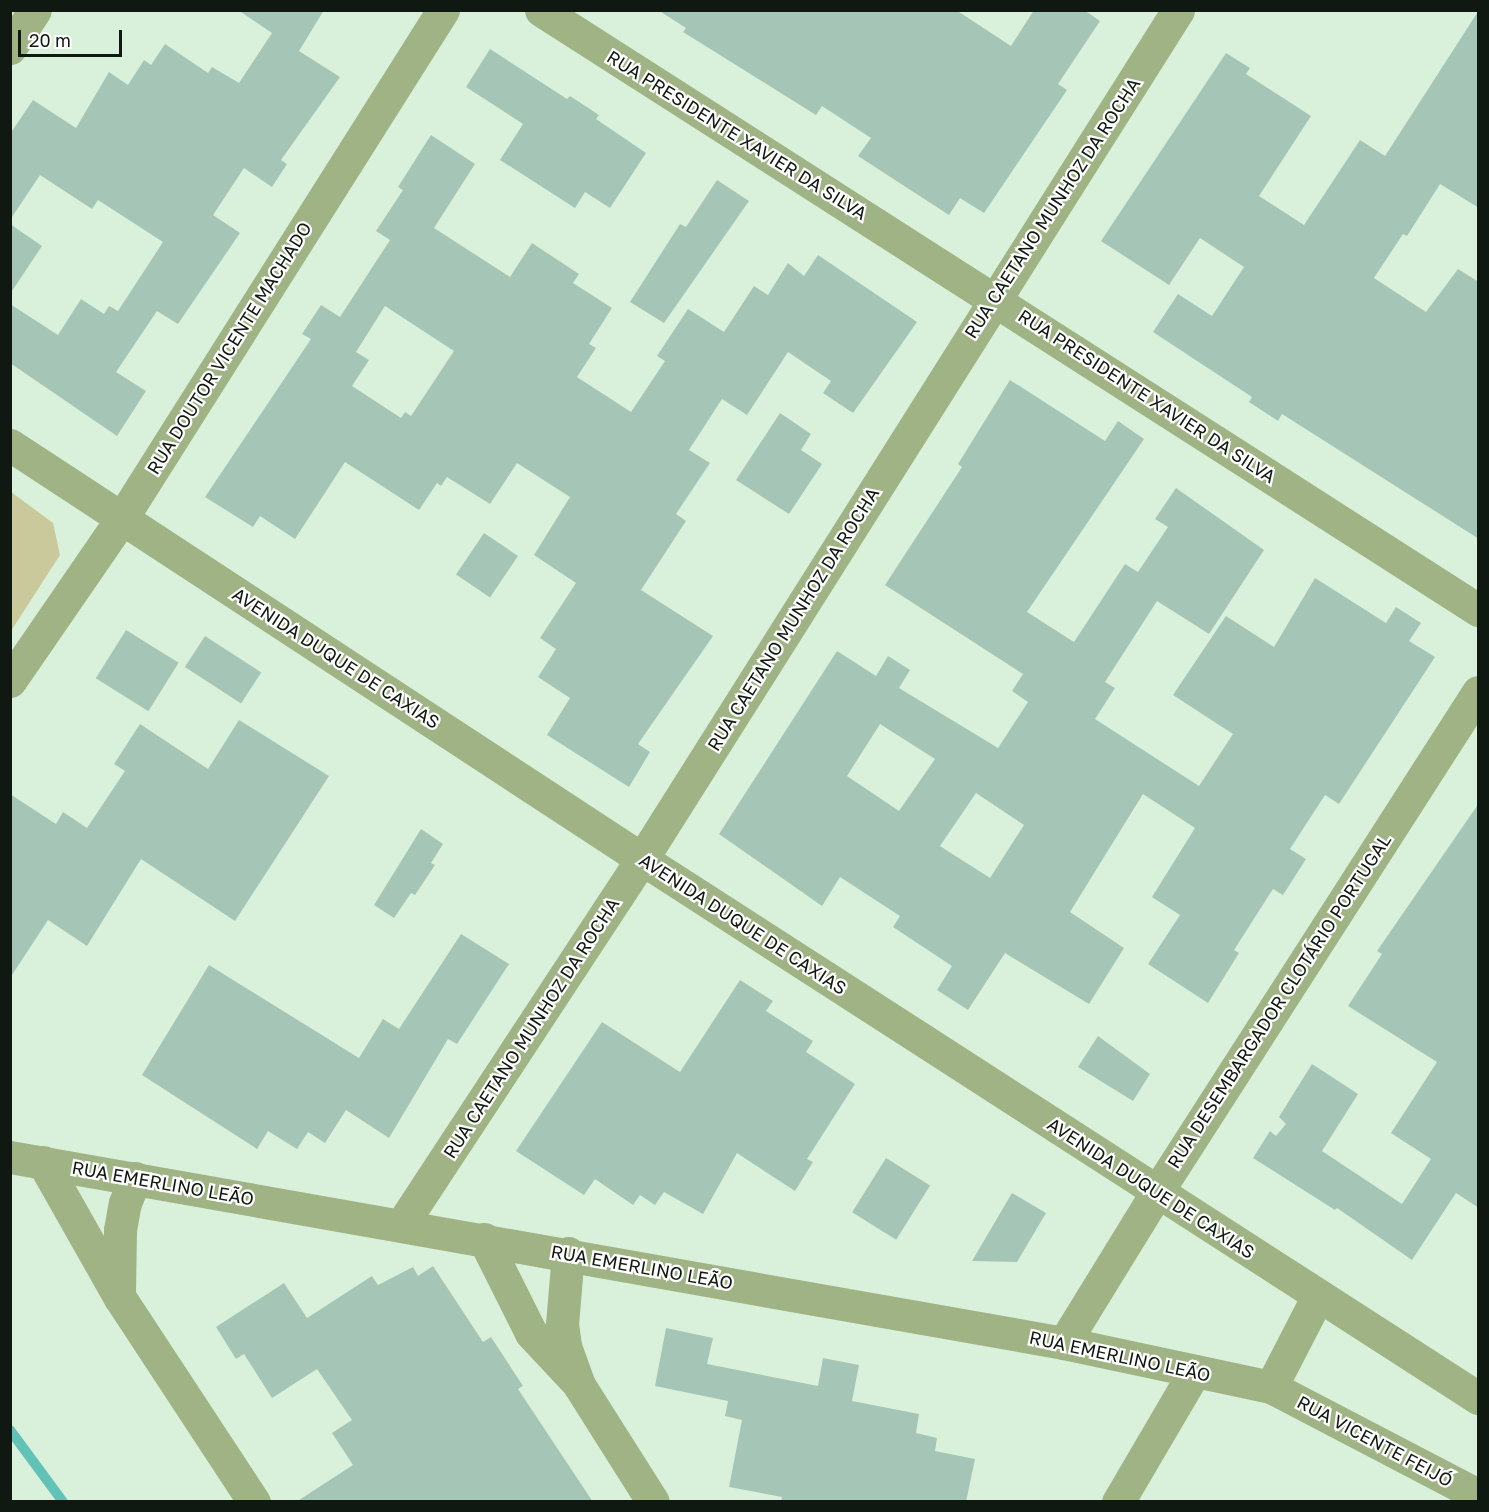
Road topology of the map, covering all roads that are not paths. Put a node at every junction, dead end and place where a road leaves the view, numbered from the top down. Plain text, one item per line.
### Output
1 (35, 10) edge
2 (443, 10) edge
3 (541, 10) edge
4 (1178, 10) edge
5 (10, 48) edge
6 (994, 298) junction
7 (10, 445) edge
8 (122, 518) junction
9 (1479, 610) edge
10 (10, 681) edge
11 (1479, 692) edge
12 (642, 859) junction
13 (10, 1157) edge
14 (43, 1162) junction
15 (135, 1178) junction
16 (1156, 1192) junction
17 (402, 1224) junction
18 (484, 1239) junction
19 (568, 1253) junction
20 (1318, 1296) junction
21 (120, 1299) junction
22 (1065, 1343) junction
23 (1195, 1371) junction
24 (579, 1385) junction
25 (1271, 1387) junction
26 (1479, 1398) edge
27 (1479, 1495) edge
28 (254, 1502) edge
29 (653, 1502) edge
30 (1118, 1502) edge

1 - 5 street
2 - 8 street, RUA DOUTOR VICENTE MACHADO
3 - 6 street, RUA PRESIDENTE XAVIER DA SILVA
4 - 6 street, RUA CAETANO MUNHOZ DA ROCHA
6 - 9 street, RUA PRESIDENTE XAVIER DA SILVA
6 - 12 street, RUA CAETANO MUNHOZ DA ROCHA
7 - 8 street, AVENIDA DUQUE DE CAXIAS
8 - 10 street, RUA DOUTOR VICENTE MACHADO
8 - 12 street, AVENIDA DUQUE DE CAXIAS
11 - 16 street, RUA DESEMBARGADOR CLOTÁRIO PORTUGAL
12 - 16 street, AVENIDA DUQUE DE CAXIAS
12 - 17 street, RUA CAETANO MUNHOZ DA ROCHA
13 - 14 street, RUA EMERLINO LEÃO
14 - 15 street, RUA EMERLINO LEÃO
14 - 21 street
15 - 17 street, RUA EMERLINO LEÃO
15 - 21 street
16 - 20 street, AVENIDA DUQUE DE CAXIAS
16 - 22 street, RUA DESEMBARGADOR CLOTÁRIO PORTUGAL
17 - 18 street, RUA EMERLINO LEÃO
18 - 19 street, RUA EMERLINO LEÃO
18 - 24 street
19 - 22 street, RUA EMERLINO LEÃO
19 - 24 street
20 - 25 street
20 - 26 street, AVENIDA DUQUE DE CAXIAS
21 - 28 street
22 - 23 street, RUA EMERLINO LEÃO
23 - 25 street, RUA EMERLINO LEÃO
23 - 30 street
24 - 29 street
25 - 27 street, RUA VICENTE FEIJÓ

